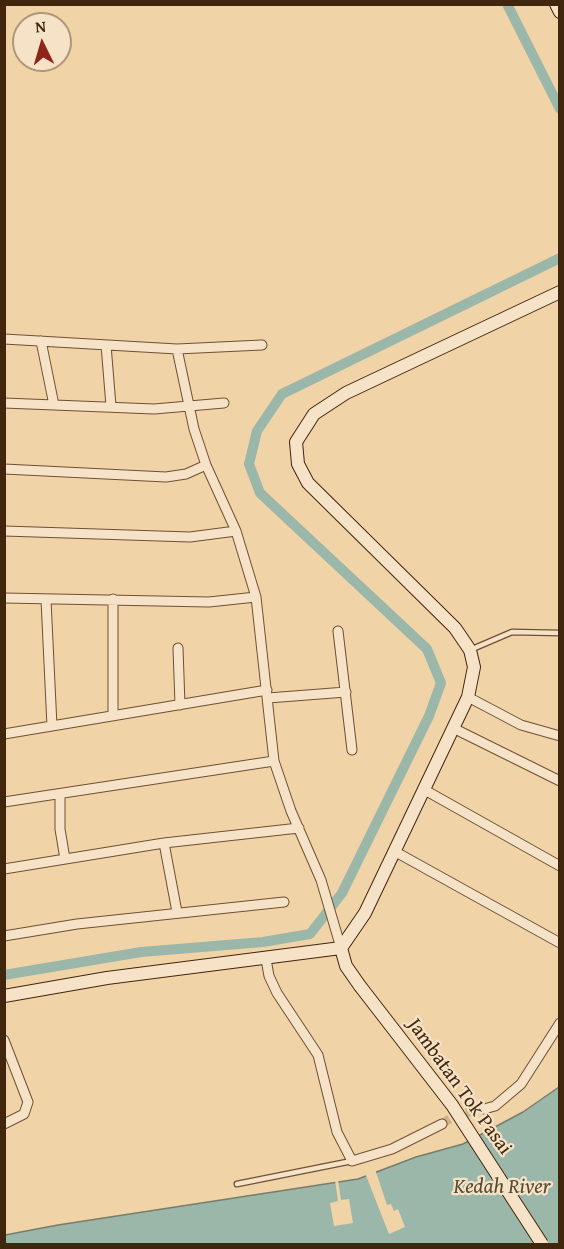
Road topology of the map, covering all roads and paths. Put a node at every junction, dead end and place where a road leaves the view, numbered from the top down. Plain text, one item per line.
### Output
1 (556, 4) edge
2 (560, 12) edge
3 (560, 291) edge
4 (4, 339) edge
5 (41, 341) junction
6 (106, 345) junction
7 (262, 345) dead end
8 (177, 349) junction
9 (4, 403) edge
10 (225, 403) dead end
11 (54, 405) junction
12 (111, 406) junction
13 (189, 406) junction
14 (206, 465) junction
15 (4, 469) edge
16 (4, 531) edge
17 (236, 531) junction
18 (256, 597) junction
19 (4, 598) edge
20 (113, 599) junction
21 (46, 600) junction
22 (338, 631) dead end
23 (560, 633) edge
24 (178, 648) dead end
25 (470, 650) junction
26 (346, 692) junction
27 (267, 694) junction
28 (468, 697) junction
29 (180, 705) junction
30 (113, 716) junction
31 (52, 726) junction
32 (453, 728) junction
33 (4, 734) edge
34 (560, 736) edge
35 (352, 750) dead end
36 (274, 761) junction
37 (560, 781) edge
38 (423, 789) junction
39 (60, 794) junction
40 (4, 802) edge
41 (299, 828) junction
42 (164, 843) junction
43 (394, 852) junction
44 (65, 859) junction
45 (560, 866) edge
46 (4, 868) edge
47 (284, 902) dead end
48 (177, 912) junction
49 (4, 936) edge
50 (339, 942) junction
51 (560, 943) edge
52 (266, 959) junction
53 (4, 996) edge
54 (560, 1023) edge
55 (4, 1040) edge
56 (484, 1109) tunnel mouth
57 (442, 1124) tunnel mouth
58 (4, 1125) edge
59 (352, 1161) junction
60 (237, 1184) dead end
61 (542, 1245) edge

1 - 2 main road
3 - 25 main road
4 - 5 street
5 - 6 street
5 - 11 street
6 - 8 street
6 - 12 street
7 - 8 street
8 - 13 street
9 - 11 street
10 - 13 street
11 - 12 street
12 - 13 street
13 - 14 street
14 - 15 street
14 - 17 street
16 - 17 street
17 - 18 street
18 - 20 street
18 - 27 street
19 - 21 street
20 - 21 street
20 - 30 street
21 - 31 street
22 - 26 street
23 - 25 lane
24 - 29 street
25 - 28 main road
26 - 27 street
26 - 35 street
27 - 29 street
27 - 36 street
28 - 32 main road
28 - 34 street
29 - 30 street
30 - 31 street
31 - 33 street
32 - 37 street
32 - 38 main road
36 - 39 street
36 - 41 street
38 - 43 main road
38 - 45 street
39 - 40 street
39 - 44 street
41 - 42 street
41 - 50 street
42 - 44 street
42 - 48 street
43 - 50 main road
43 - 51 street
44 - 46 street
47 - 48 street
48 - 49 street
50 - 52 main road
50 - 61 main road, Jambatan Tok Pasai, bridge
52 - 53 main road
52 - 59 street
54 - 56 street
55 - 58 street
57 - 59 street
59 - 60 lane

